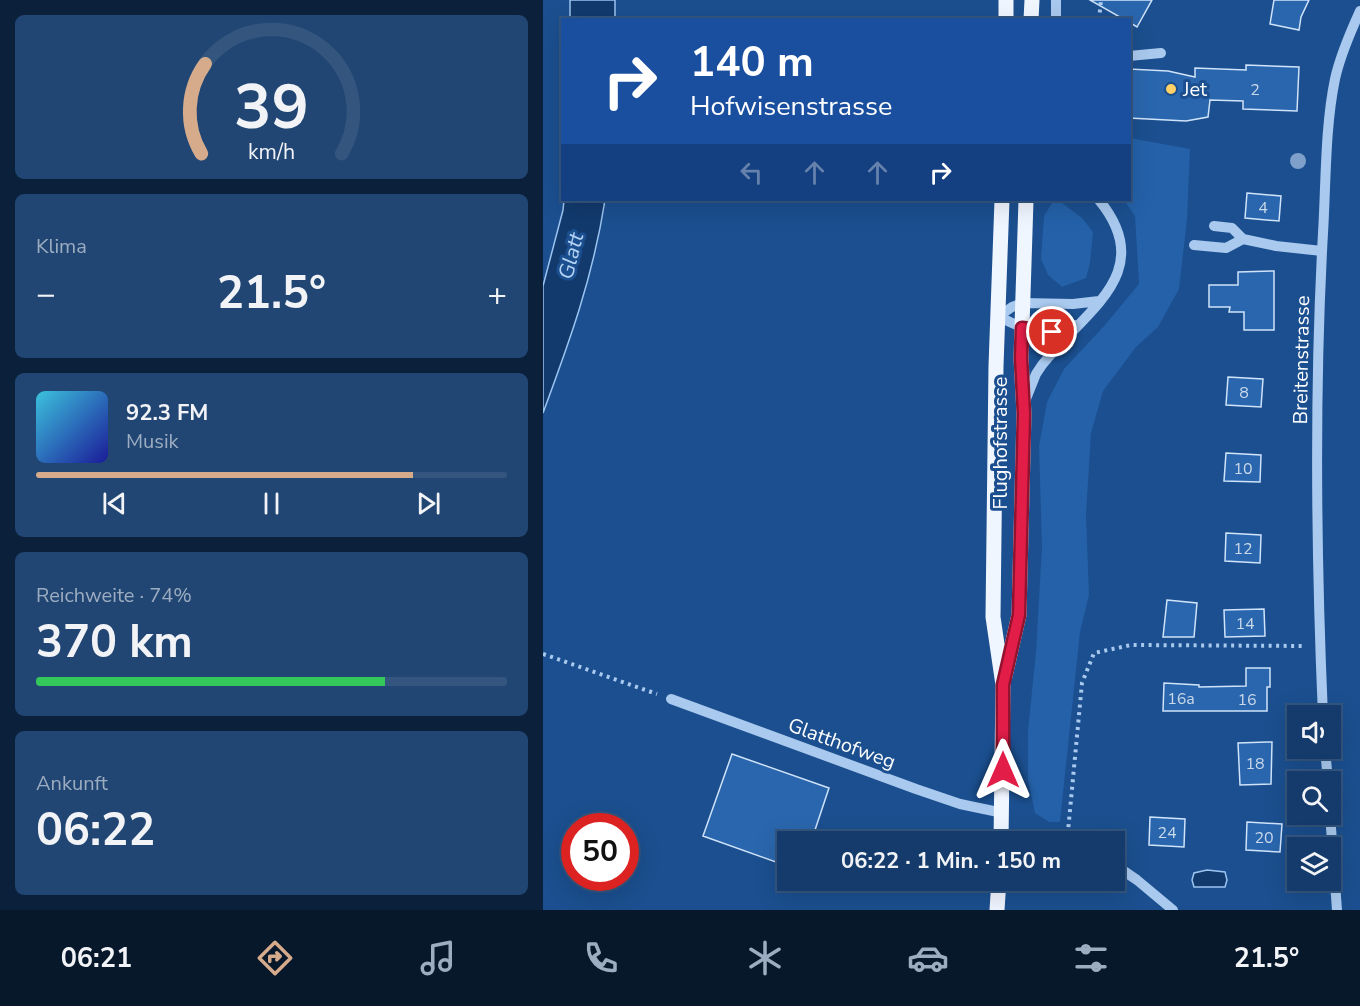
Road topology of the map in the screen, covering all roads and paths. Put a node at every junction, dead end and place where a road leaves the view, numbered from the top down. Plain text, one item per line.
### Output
1 (1006, 0) edge
2 (1032, 0) edge
3 (1056, 0) edge
4 (1101, 0) edge
5 (1360, 11) edge
6 (1006, 18) edge
7 (1031, 18) edge
8 (1056, 18) edge
9 (1099, 18) edge
10 (1161, 53) dead end
11 (1131, 56) edge
12 (1002, 201) edge
13 (1026, 201) edge
14 (1100, 201) edge
15 (1214, 226) dead end
16 (1243, 239) junction
17 (1194, 245) dead end
18 (1322, 251) junction
19 (1099, 301) junction
20 (1023, 303) junction
21 (999, 316) junction
22 (1079, 324) junction
23 (1022, 328) junction
24 (1024, 414) junction
25 (1320, 646) junction
26 (543, 654) edge
27 (1003, 685) junction
28 (671, 699) joint
29 (1323, 705) edge
30 (1003, 813) junction
31 (1331, 825) edge
32 (1002, 831) edge
33 (1069, 831) edge
34 (1125, 872) edge
35 (998, 891) edge
36 (997, 910) edge
37 (1173, 910) edge
38 (1337, 910) edge

1 - 6 main road
2 - 7 main road
3 - 8 street
4 - 9 path
5 - 18 street, Breitenstrasse
10 - 11 street
12 - 21 main road, Flughofstrasse
13 - 20 main road, Flughofstrasse
14 - 19 street
15 - 16 street
16 - 17 street
16 - 18 street
18 - 25 street, Breitenstrasse
19 - 20 street
19 - 22 street
20 - 21 street
20 - 23 main road, Flughofstrasse
21 - 23 street
21 - 27 main road, Flughofstrasse
22 - 23 street
22 - 24 street
23 - 24 main road, Flughofstrasse
24 - 27 main road, Flughofstrasse
25 - 29 street, Breitenstrasse
25 - 33 path
26 - 28 path
27 - 30 main road, Flughofstrasse
28 - 30 street, Glatthofweg
30 - 32 main road, Flughofstrasse
31 - 38 street
34 - 37 street
35 - 36 main road

